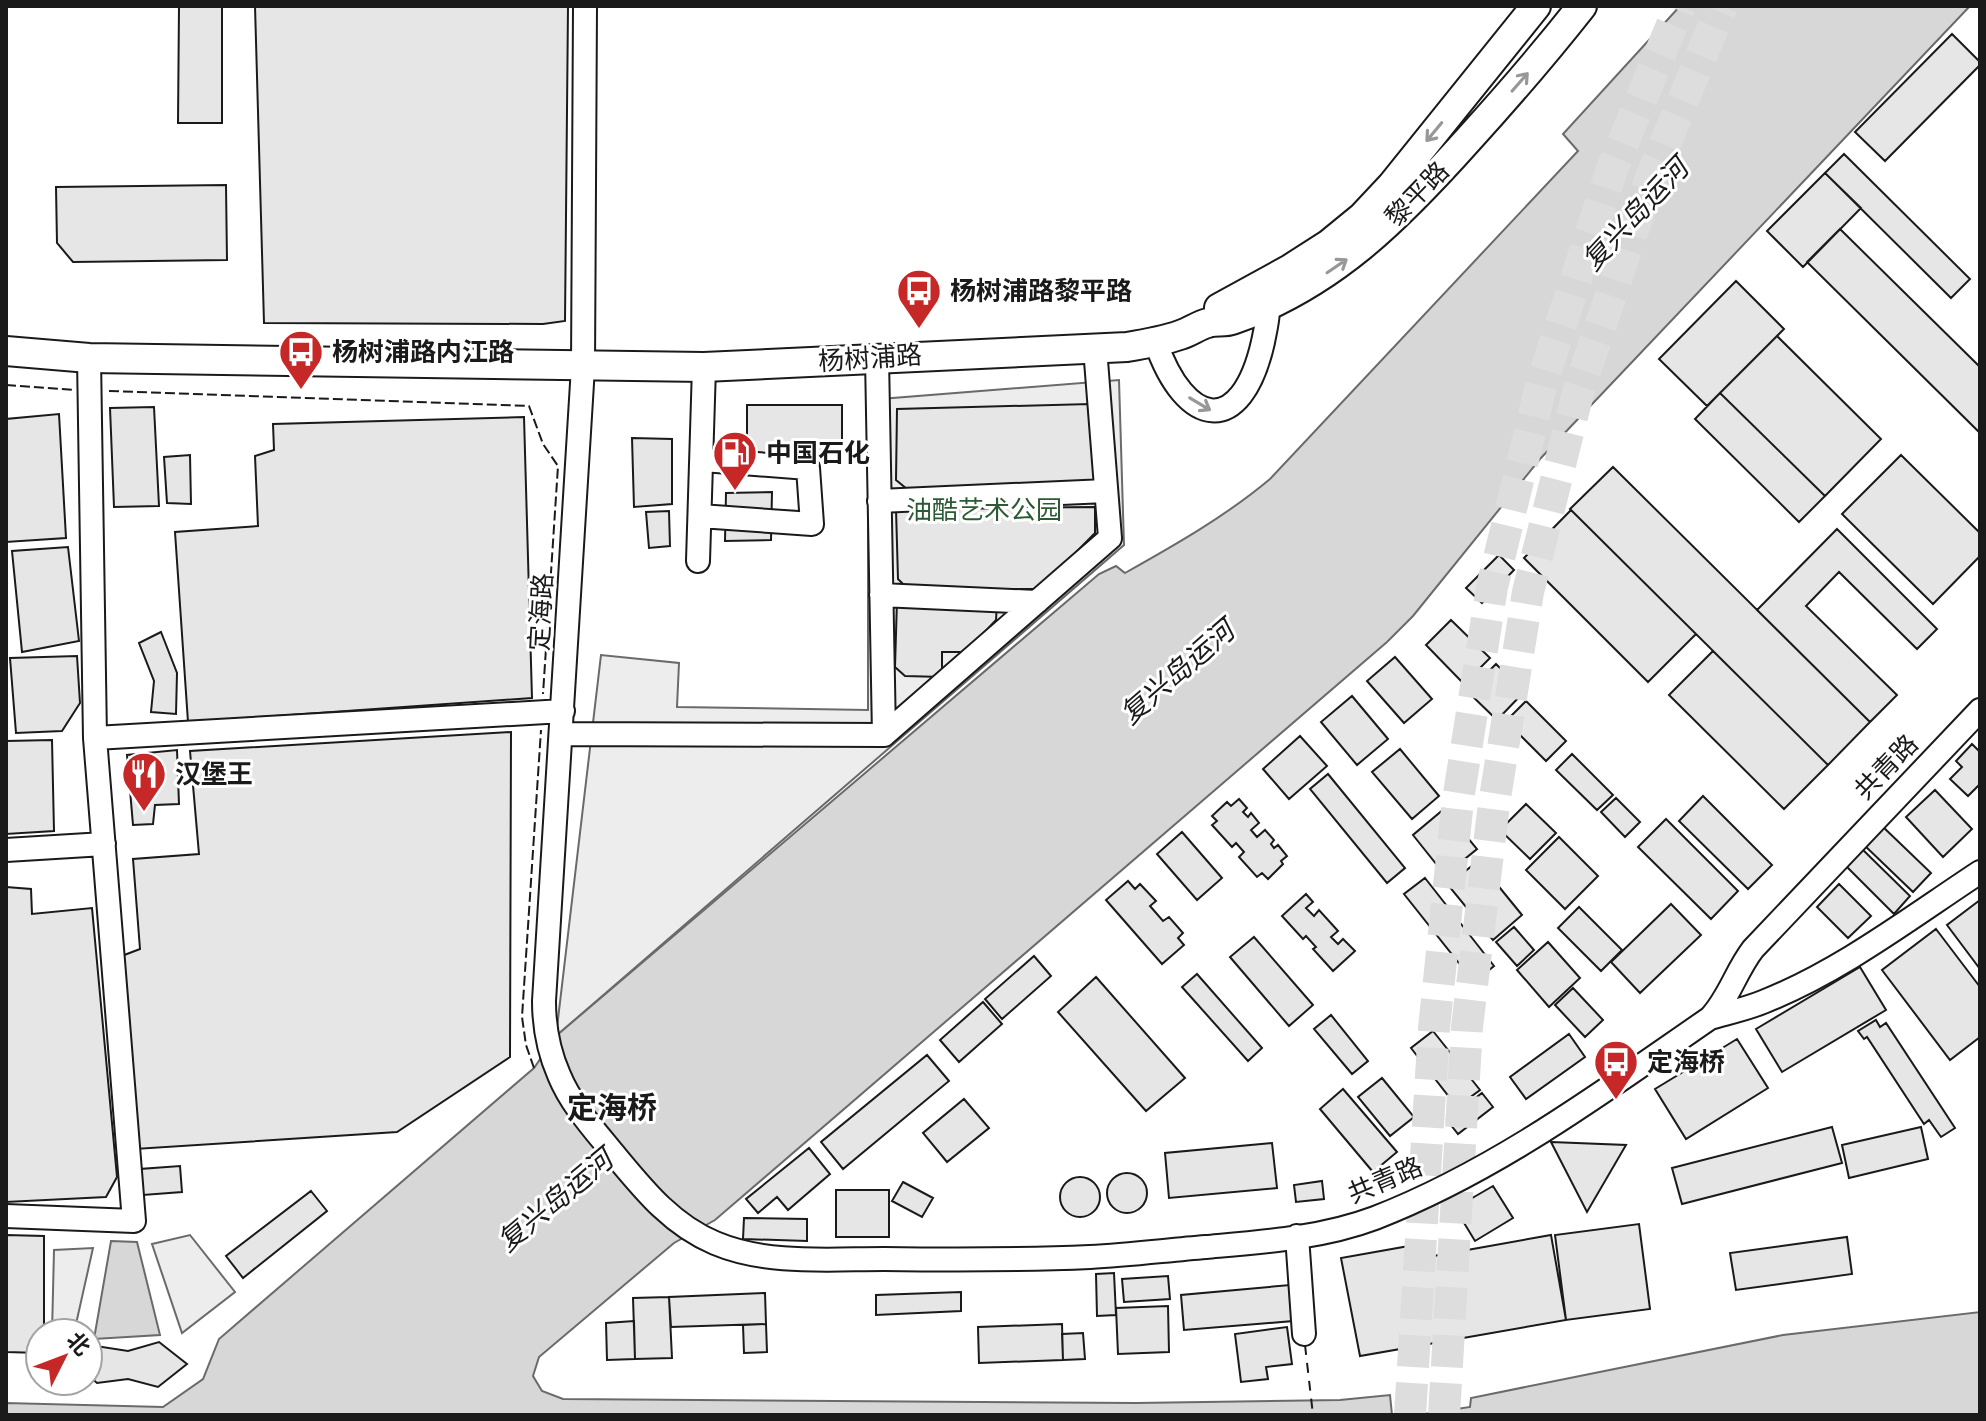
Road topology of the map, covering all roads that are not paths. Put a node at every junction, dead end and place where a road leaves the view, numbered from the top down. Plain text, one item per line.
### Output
1 (585, 6) edge
2 (1536, 6) edge
3 (1582, 6) edge
4 (1265, 295) junction
5 (1156, 343) junction
6 (1095, 348) junction
7 (6, 351) edge
8 (89, 358) junction
9 (877, 358) junction
10 (583, 367) junction
11 (704, 367) junction
12 (703, 460) junction
13 (1106, 491) junction
14 (879, 501) junction
15 (700, 516) junction
16 (698, 561) dead end
17 (881, 595) junction
18 (1037, 602) junction
19 (1980, 710) edge
20 (563, 711) junction
21 (561, 734) junction
22 (884, 735) junction
23 (95, 738) junction
24 (104, 844) junction
25 (6, 850) edge
26 (1980, 872) edge
27 (1737, 972) junction
28 (1761, 1003) junction
29 (1710, 1018) junction
30 (645, 1190) joint
31 (6, 1216) edge
32 (1297, 1236) junction
33 (1304, 1334) dead end

1 - 10 street, 定海路
2 -> 4 main road, 黎平路
4 -> 3 main road, 黎平路
4 - 5 main road, 黎平路
5 -> 4 street
5 - 6 main road, 杨树浦路
6 - 9 main road, 杨树浦路
6 - 13 street
7 - 8 main road, 杨树浦路
8 - 10 main road, 杨树浦路
8 - 23 street
9 - 11 main road, 杨树浦路
9 - 14 street
10 - 11 main road, 杨树浦路
10 - 20 street, 定海路
11 - 12 street
12 - 15 street
12 - 15 street
13 - 14 street
13 - 18 street
14 - 17 street
15 - 16 street
17 - 18 street
17 - 22 street
18 - 22 street
19 - 27 street, 共青路
20 - 21 street, 定海路
20 - 23 street
21 - 22 street
21 - 30 street, 定海路
23 - 24 street
24 - 25 street
24 - 31 street
26 - 28 street
27 - 28 street
27 - 29 street, 共青路
28 - 29 street
29 - 32 street, 共青路
30 - 32 street, 共青路
32 - 33 street

